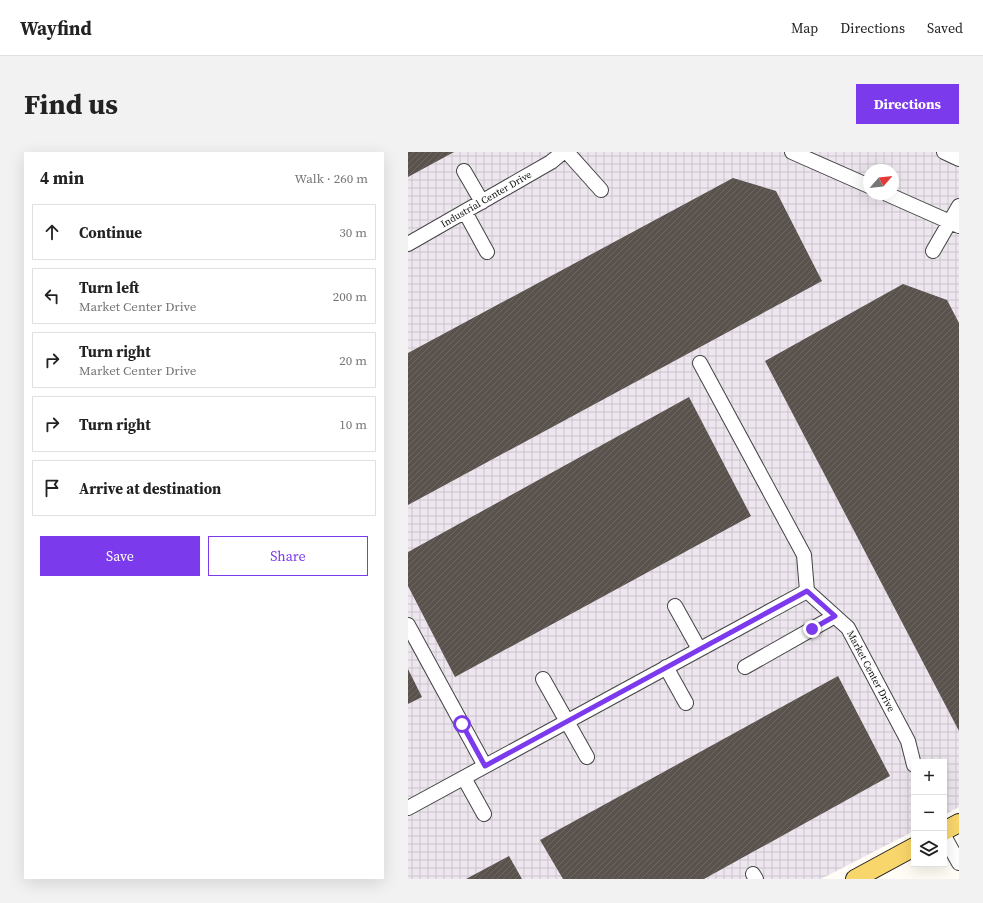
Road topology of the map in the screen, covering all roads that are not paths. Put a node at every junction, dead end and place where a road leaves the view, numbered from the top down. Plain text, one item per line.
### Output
1 (563, 152) edge
2 (567, 152) edge
3 (792, 152) edge
4 (944, 152) edge
5 (959, 158) edge
6 (464, 171) dead end
7 (863, 183) edge
8 (601, 190) dead end
9 (899, 199) edge
10 (482, 202) junction
11 (959, 206) edge
12 (465, 212) junction
13 (954, 224) edge
14 (408, 244) edge
15 (933, 251) dead end
16 (487, 252) dead end
17 (700, 363) dead end
18 (807, 591) junction
19 (675, 606) dead end
20 (835, 616) junction
21 (408, 625) edge
22 (699, 649) junction
23 (666, 667) junction
24 (745, 667) dead end
25 (543, 679) dead end
26 (686, 703) dead end
27 (567, 722) junction
28 (587, 757) dead end
29 (912, 759) edge
30 (485, 766) junction
31 (464, 778) junction
32 (408, 808) edge
33 (484, 814) dead end
34 (959, 823) edge
35 (947, 829) edge
36 (947, 841) edge
37 (911, 849) edge
38 (959, 863) edge
39 (855, 879) edge

1 - 10 street, Industrial Center Drive
2 - 8 street
3 - 7 street
4 - 5 street
6 - 10 street
9 - 13 street
10 - 12 street, Industrial Center Drive
11 - 13 street
12 - 14 street, Industrial Center Drive
12 - 16 street
13 - 15 street
17 - 18 street
18 - 20 street, Market Center Drive
18 - 22 street
19 - 22 street
20 - 24 street
20 - 29 street, Market Center Drive
21 - 30 street
22 - 23 street
23 - 26 street
23 - 27 street
25 - 27 street
27 - 28 street
27 - 30 street
30 - 31 street
31 - 32 street
31 - 33 street
34 - 35 main road
36 - 38 street
37 - 39 main road

